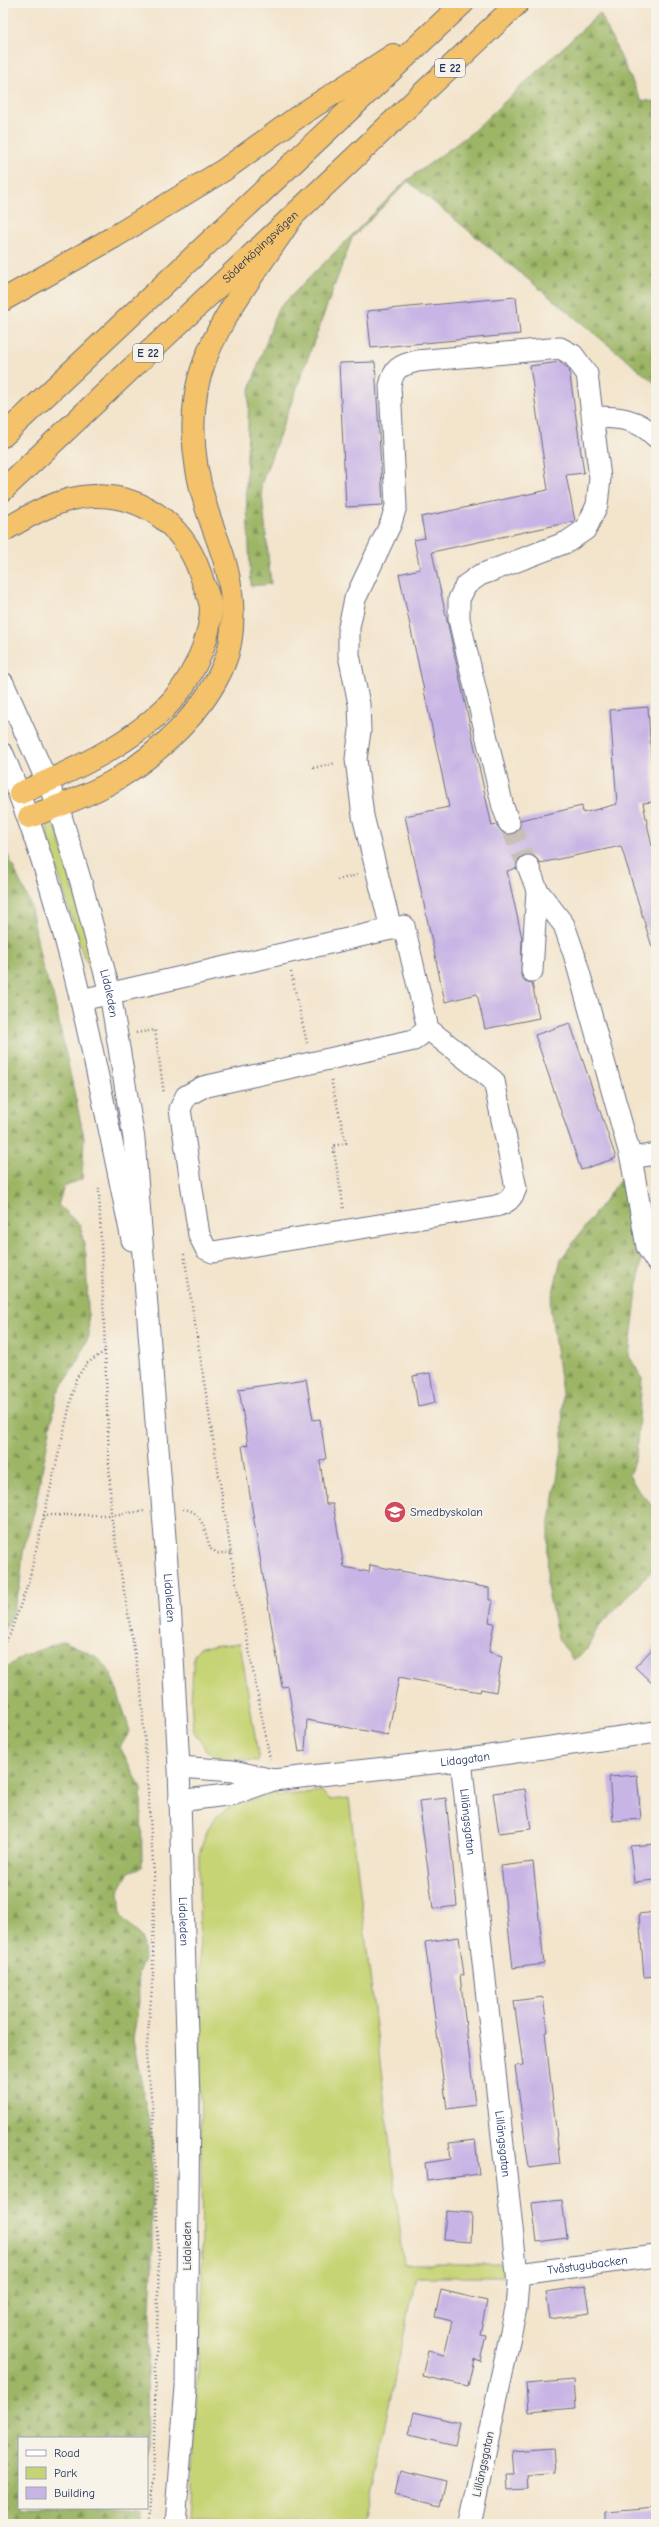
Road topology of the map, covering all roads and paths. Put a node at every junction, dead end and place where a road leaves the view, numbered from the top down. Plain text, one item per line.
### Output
1 (463, 3) edge
2 (518, 3) edge
3 (442, 22) junction
4 (293, 216) junction
5 (3, 300) edge
6 (593, 417) junction
7 (3, 436) edge
8 (656, 437) edge
9 (3, 490) edge
10 (3, 531) edge
11 (3, 683) edge
12 (3, 754) edge
13 (48, 781) junction
14 (20, 793) junction
15 (58, 806) junction
16 (28, 817) junction
17 (509, 823) tunnel mouth
18 (528, 866) tunnel mouth
19 (537, 890) junction
20 (391, 929) junction
21 (286, 953) junction
22 (532, 971) dead end
23 (110, 993) junction
24 (81, 1000) junction
25 (428, 1029) junction
26 (118, 1036) junction
27 (319, 1061) junction
28 (164, 1096) dead end
29 (656, 1154) edge
30 (631, 1158) junction
31 (98, 1180) dead end
32 (348, 1230) junction
33 (184, 1250) dead end
34 (656, 1261) edge
35 (148, 1320) junction
36 (104, 1351) junction
37 (180, 1508) dead end
38 (145, 1511) dead end
39 (43, 1515) junction
40 (111, 1516) junction
41 (231, 1553) junction
42 (3, 1645) edge
43 (656, 1732) edge
44 (461, 1760) junction
45 (179, 1767) junction
46 (272, 1772) junction
47 (180, 1801) junction
48 (656, 2256) edge
49 (518, 2274) junction
50 (149, 2524) edge
51 (175, 2524) edge
52 (470, 2524) edge

1 - 3 highway
2 - 4 highway, Söderköpingsvägen / E 22
3 - 5 highway
3 - 7 highway
4 - 9 highway, Söderköpingsvägen / E 22
4 - 15 highway
6 - 8 street
6 - 17 street
6 - 20 street
10 - 13 highway
11 - 13 street, Lidaleden
12 - 14 street, Lidaleden
13 - 14 highway
13 - 15 street, Lidaleden
14 - 16 street, Lidaleden
15 - 16 highway
15 - 23 street, Lidaleden
16 - 24 street, Lidaleden
18 - 19 street
19 - 22 street
19 - 30 street
20 - 21 street
20 - 25 street
21 - 23 street
21 - 27 path
23 - 24 street
23 - 26 street, Lidaleden
24 - 35 street, Lidaleden
25 - 27 street
25 - 32 street
26 - 28 path
26 - 35 street, Lidaleden
27 - 32 path
27 - 32 street
29 - 30 street
30 - 34 street
31 - 36 path
33 - 41 path
35 - 45 street, Lidaleden
36 - 39 path
36 - 40 path
37 - 41 path
38 - 40 path
39 - 40 path
39 - 42 path
40 - 50 path
41 - 46 path
43 - 44 street, Lidagatan
44 - 46 street, Lidagatan
44 - 49 street, Lillängsgatan
45 - 46 street, Lidagatan
45 - 47 street, Lidaleden
46 - 47 street, Lidagatan
47 - 51 street, Lidaleden
48 - 49 street, Tvåstugubacken
49 - 52 street, Lillängsgatan

